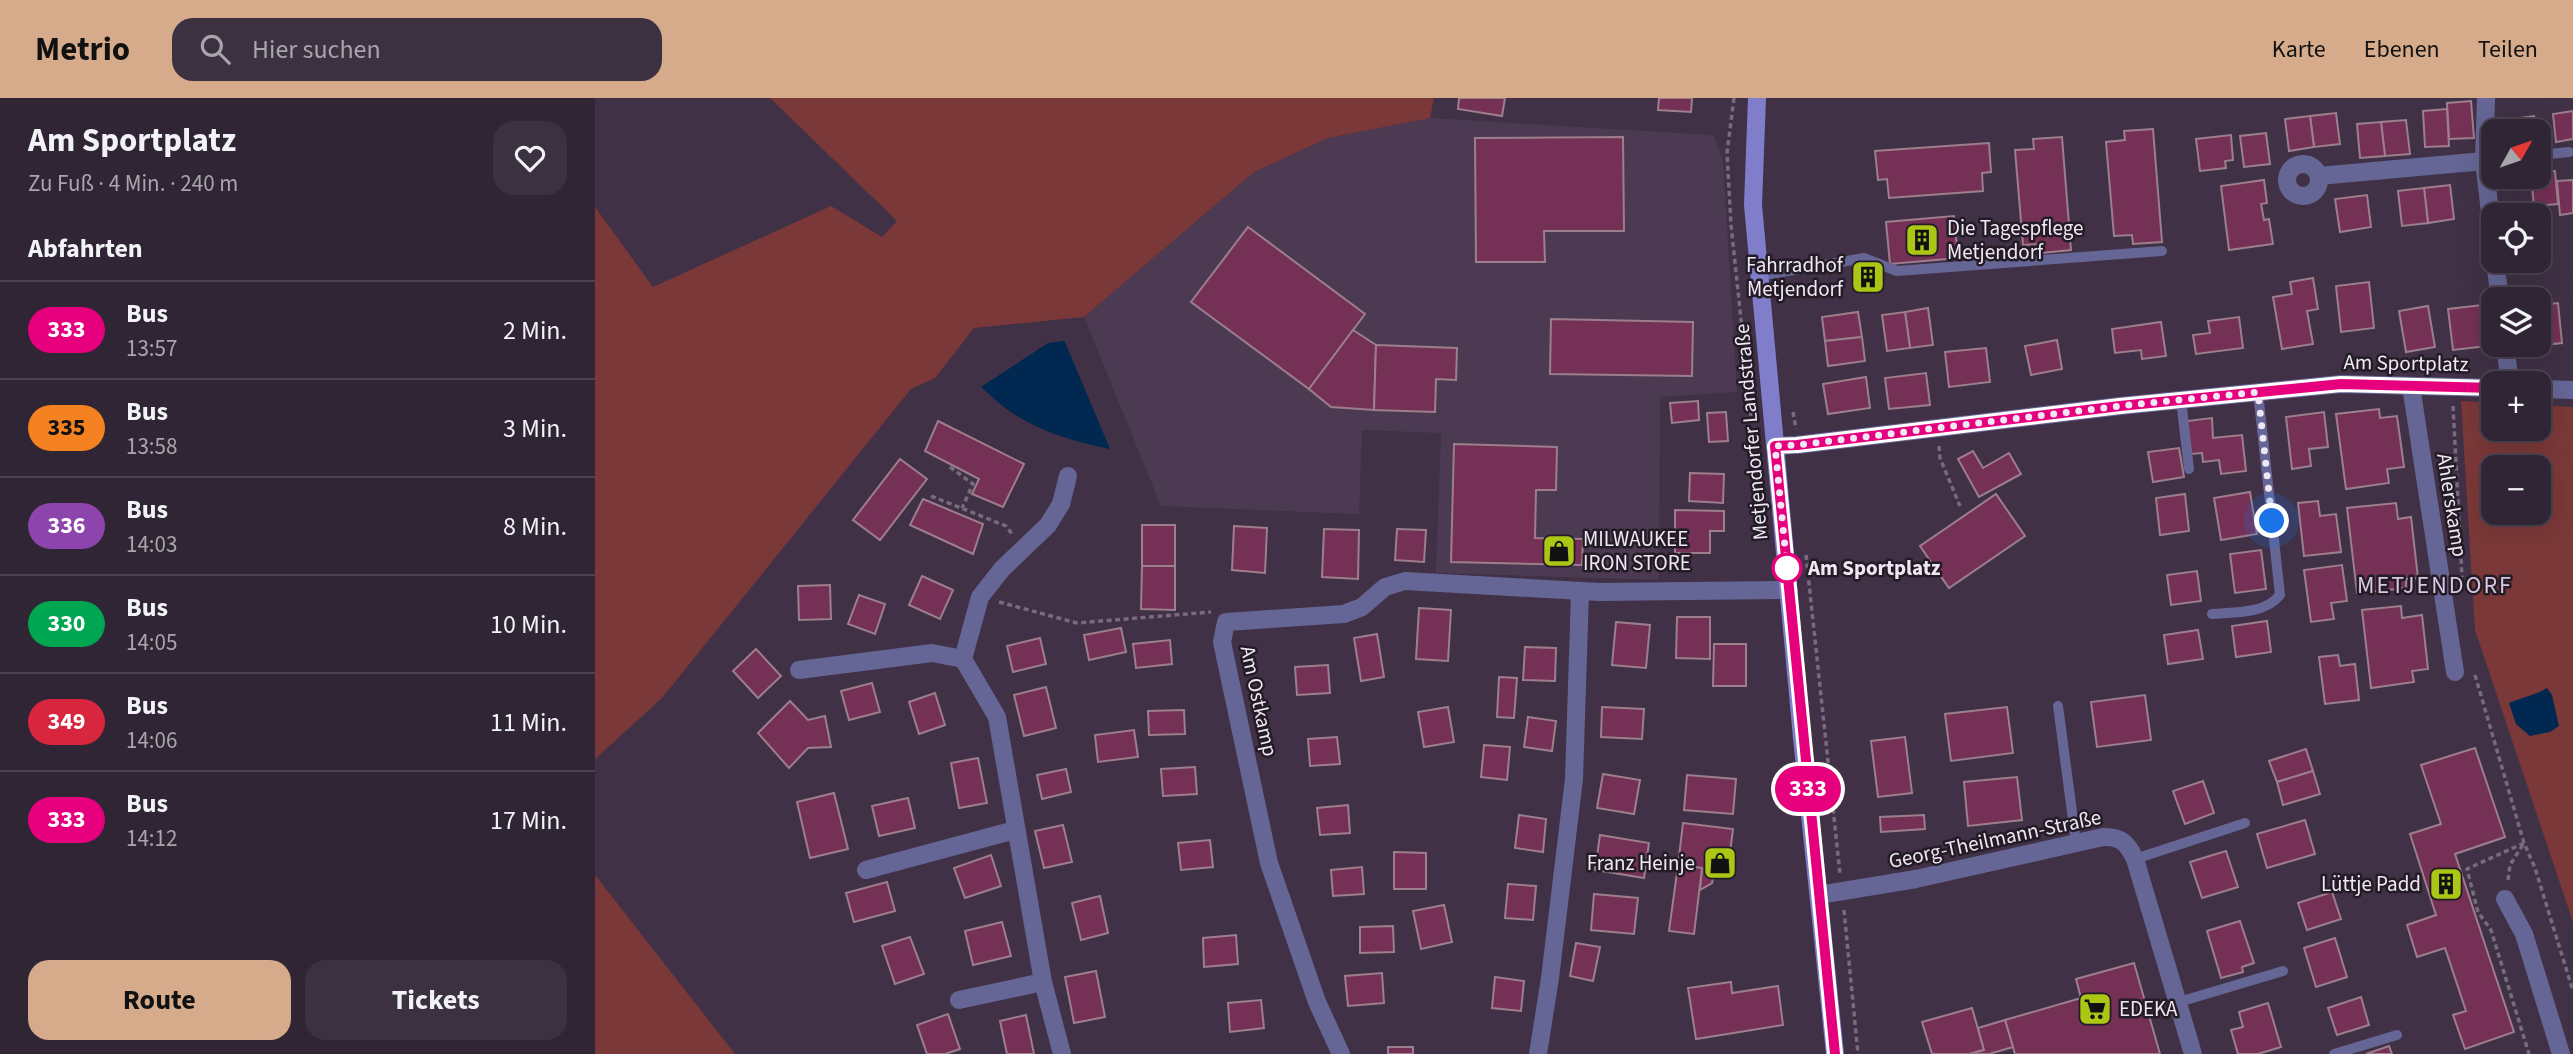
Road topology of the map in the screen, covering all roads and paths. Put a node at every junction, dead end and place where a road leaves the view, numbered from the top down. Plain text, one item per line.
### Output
1 (1757, 98) edge
2 (2486, 98) edge
3 (2487, 119) edge
4 (2569, 152) dead end
5 (2551, 154) edge
6 (2481, 161) edge
7 (2319, 176) dead end
8 (2162, 251) dead end
9 (1759, 275) junction
10 (2411, 386) junction
11 (2452, 387) junction
12 (2481, 388) edge
13 (2551, 389) edge
14 (2573, 390) edge
15 (2258, 392) junction
16 (2181, 400) junction
17 (1792, 408) dead end
18 (1937, 429) junction
19 (1797, 445) junction
20 (1775, 446) junction
21 (950, 467) dead end
22 (2189, 469) dead end
23 (1068, 476) dead end
24 (931, 496) dead end
25 (1960, 506) dead end
26 (962, 508) junction
27 (1805, 544) dead end
28 (1024, 550) junction
29 (2463, 587) dead end
30 (1789, 590) junction
31 (1580, 592) junction
32 (980, 597) junction
33 (2212, 614) dead end
34 (1226, 622) junction
35 (963, 659) junction
36 (799, 670) dead end
37 (2473, 670) dead end
38 (2455, 672) dead end
39 (2058, 706) dead end
40 (2245, 823) dead end
41 (1015, 830) junction
42 (2076, 842) junction
43 (2524, 843) junction
44 (2135, 859) junction
45 (866, 870) dead end
46 (1842, 893) junction
47 (1819, 895) junction
48 (2505, 899) joint
49 (2283, 971) dead end
50 (1043, 982) junction
51 (2573, 991) edge
52 (959, 1000) dead end
53 (2179, 1002) junction
54 (2397, 1035) dead end
55 (1062, 1054) edge
56 (1341, 1054) edge
57 (1538, 1054) edge
58 (1835, 1054) edge
59 (1858, 1054) edge
60 (2193, 1054) edge
61 (2334, 1054) edge
62 (2529, 1054) edge
63 (2561, 1054) edge

1 - 9 main road, Metjendorfer Landstraße
2 - 3 street
4 - 5 lane
6 - 7 street
8 - 9 lane
9 - 20 main road, Metjendorfer Landstraße
10 - 11 street, Am Sportplatz
10 - 15 street, Am Sportplatz
10 - 38 street, Ahlerskamp
11 - 12 street, Am Sportplatz
11 - 29 path
13 - 14 street
15 - 16 street, Am Sportplatz
15 - 33 lane
16 - 18 street, Am Sportplatz
16 - 22 lane
17 - 19 path
18 - 19 street, Am Sportplatz
18 - 25 path
19 - 20 street, Am Sportplatz
20 - 30 main road, Metjendorfer Landstraße
21 - 26 path
23 - 28 street
24 - 26 path
26 - 28 path
27 - 46 path
28 - 32 street
30 - 31 street, Am Ostkamp
30 - 47 main road, Metjendorfer Landstraße
31 - 34 street, Am Ostkamp
31 - 57 street
32 - 34 path
32 - 35 street
34 - 56 street, Am Ostkamp
35 - 36 street
35 - 41 street
37 - 43 path
39 - 42 lane
40 - 44 lane
41 - 45 street
41 - 50 street
42 - 44 street, Georg-Theilmann-Straße
42 - 46 street, Georg-Theilmann-Straße
43 - 48 path
43 - 51 path
43 - 62 path
44 - 53 street, Georg-Theilmann-Straße
46 - 47 street, Georg-Theilmann-Straße
46 - 59 path
47 - 58 main road, Metjendorfer Landstraße
48 - 63 street
49 - 53 lane
50 - 52 street
50 - 55 street
53 - 60 street, Georg-Theilmann-Straße
54 - 61 lane

